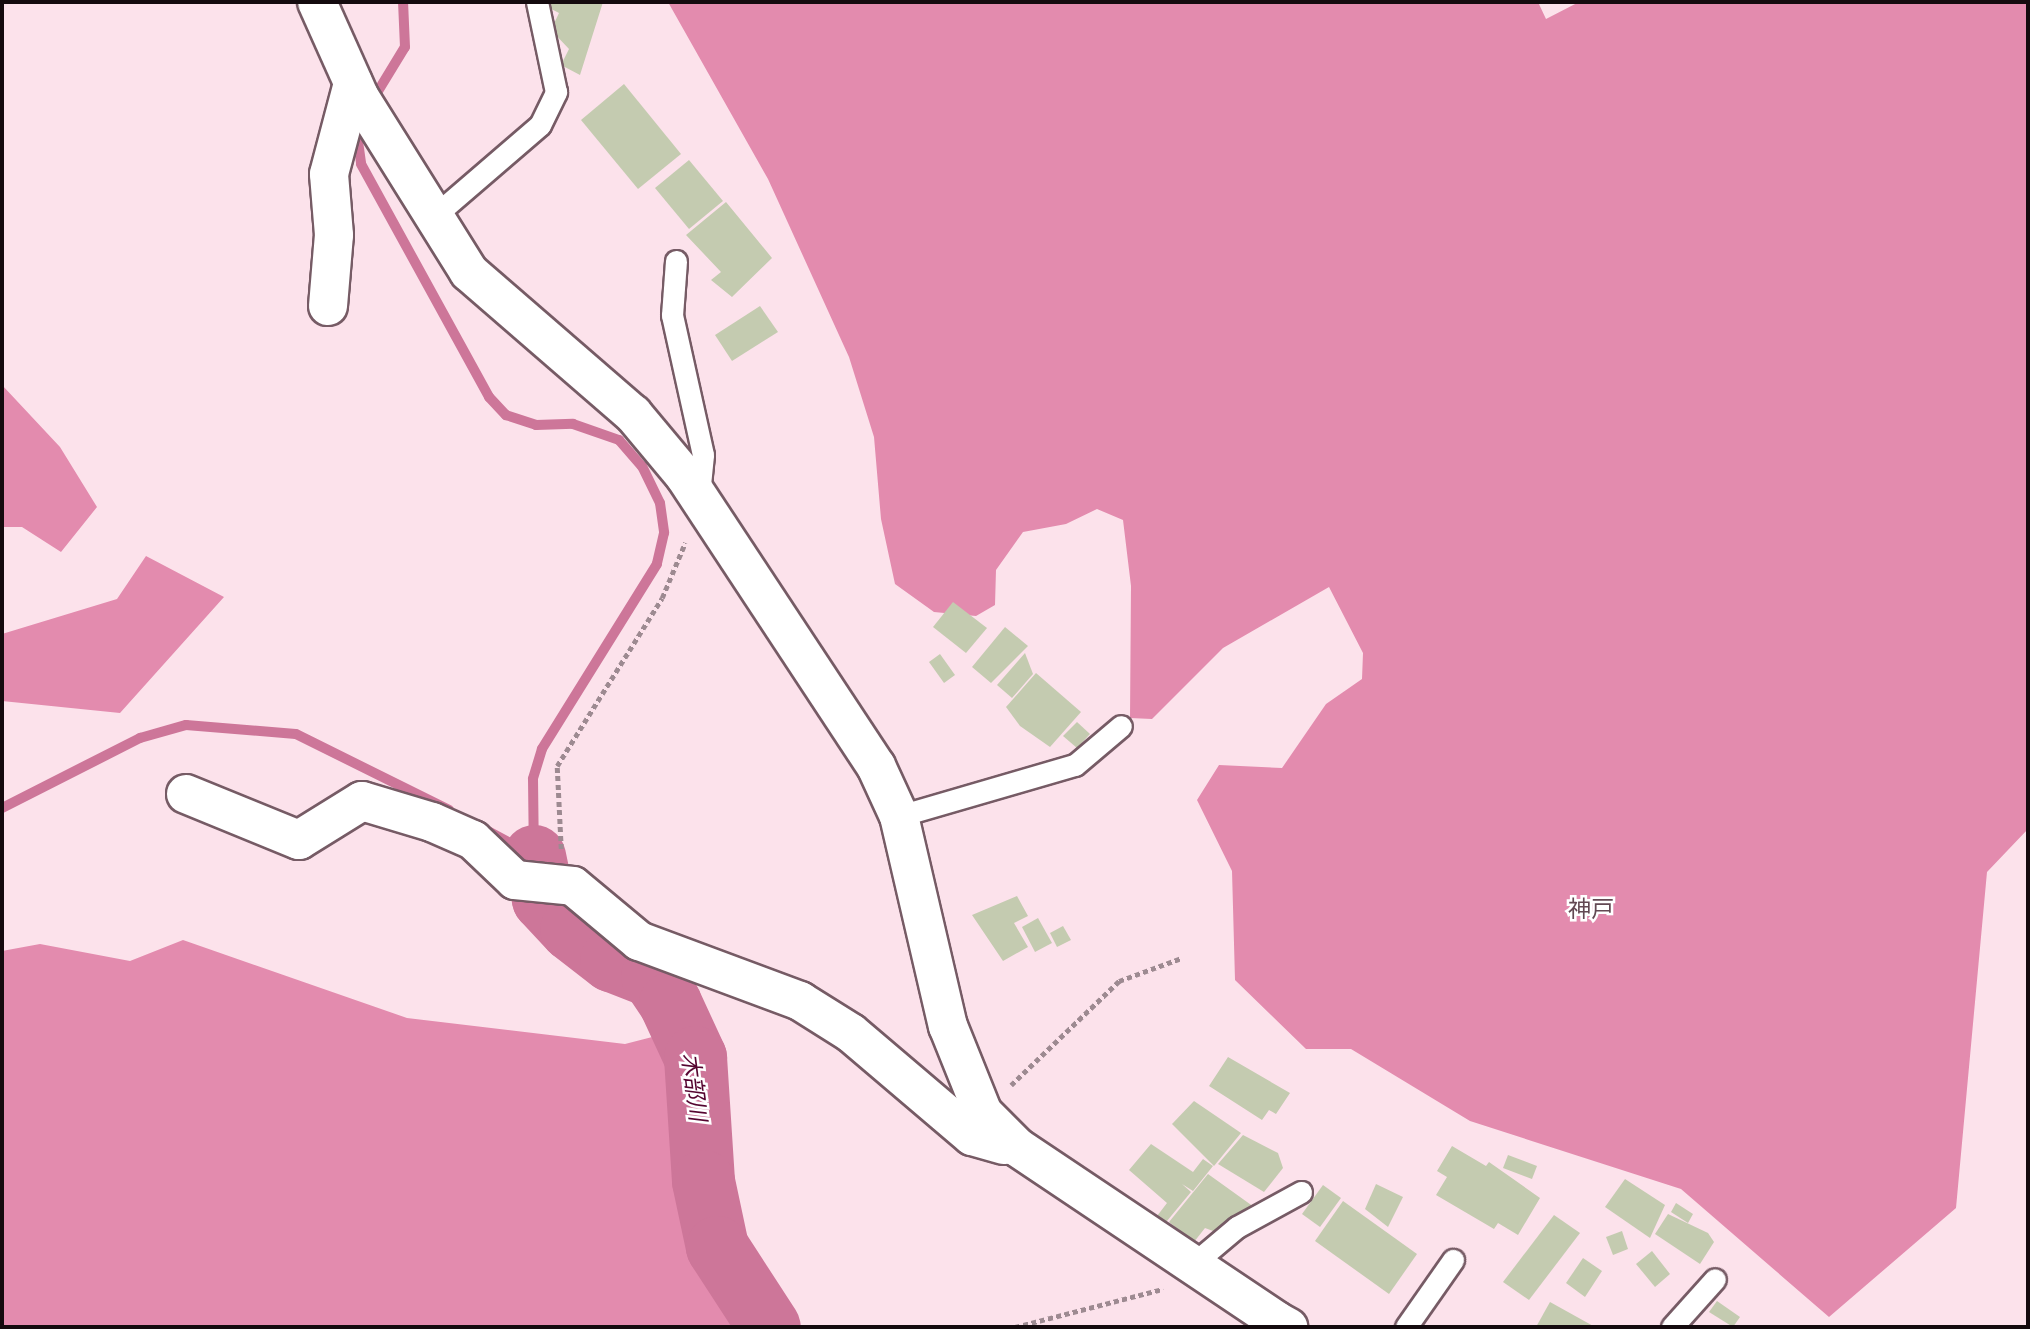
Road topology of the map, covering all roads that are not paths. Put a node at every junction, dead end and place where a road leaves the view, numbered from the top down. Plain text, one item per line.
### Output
1 (317, 2) edge
2 (537, 2) edge
3 (353, 83) junction
4 (433, 217) junction
5 (676, 261) dead end
6 (328, 306) dead end
7 (699, 497) junction
8 (1121, 726) dead end
9 (186, 793) dead end
10 (899, 816) junction
11 (1017, 1147) junction
12 (1301, 1192) dead end
13 (1453, 1260) dead end
14 (1193, 1264) junction
15 (1715, 1279) dead end
16 (1282, 1324) edge
17 (1406, 1327) edge
18 (1672, 1327) edge

1 - 3 street
2 - 4 lane
3 - 4 street
3 - 6 street
4 - 7 street
5 - 7 lane
7 - 10 street
8 - 10 lane
9 - 11 street
10 - 11 street
11 - 14 street
12 - 14 lane
13 - 17 lane
14 - 16 street
15 - 18 lane

